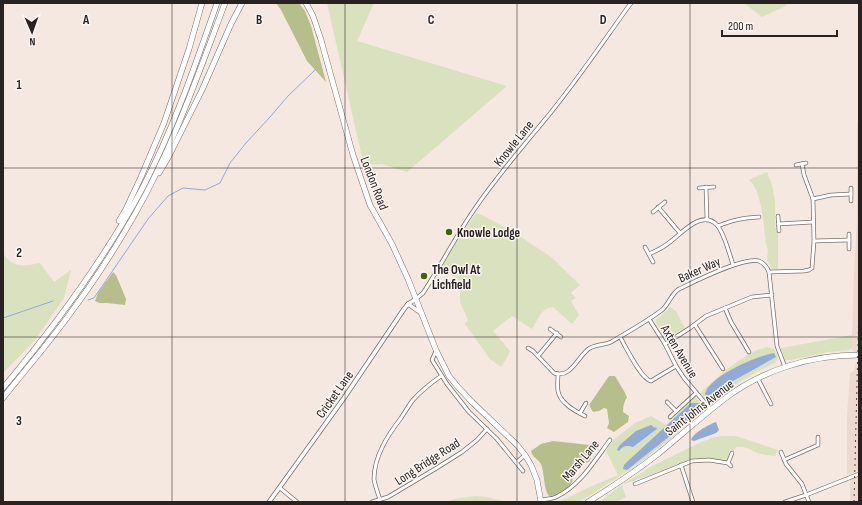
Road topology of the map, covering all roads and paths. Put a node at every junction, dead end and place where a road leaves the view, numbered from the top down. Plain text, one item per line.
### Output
1 (202, 3) edge
2 (217, 3) edge
3 (225, 3) edge
4 (242, 3) edge
5 (306, 3) edge
6 (311, 3) edge
7 (631, 3) edge
8 (313, 16) junction
9 (806, 163) dead end
10 (802, 164) junction
11 (796, 165) dead end
12 (706, 187) junction
13 (714, 187) dead end
14 (699, 188) dead end
15 (851, 188) dead end
16 (146, 192) junction
17 (851, 194) junction
18 (813, 199) junction
19 (850, 201) dead end
20 (665, 202) dead end
21 (658, 207) junction
22 (653, 212) dead end
23 (778, 216) dead end
24 (759, 217) dead end
25 (707, 220) junction
26 (813, 222) junction
27 (778, 224) junction
28 (718, 226) junction
29 (779, 231) dead end
30 (680, 233) junction
31 (849, 234) dead end
32 (849, 240) junction
33 (814, 241) junction
34 (645, 247) dead end
35 (849, 249) dead end
36 (649, 254) junction
37 (653, 262) dead end
38 (733, 265) junction
39 (769, 272) junction
40 (82, 286) junction
41 (772, 295) junction
42 (416, 299) junction
43 (408, 304) junction
44 (725, 308) junction
45 (422, 314) junction
46 (649, 319) junction
47 (694, 325) junction
48 (550, 328) dead end
49 (557, 334) junction
50 (562, 337) dead end
51 (620, 337) junction
52 (665, 344) junction
53 (528, 348) dead end
54 (436, 350) junction
55 (749, 352) dead end
56 (538, 356) junction
57 (859, 356) edge
58 (676, 366) junction
59 (785, 367) junction
60 (723, 369) dead end
61 (558, 374) junction
62 (441, 376) junction
63 (758, 379) junction
64 (3, 388) edge
65 (696, 393) junction
66 (3, 398) edge
67 (667, 402) dead end
68 (586, 403) dead end
69 (770, 404) dead end
70 (711, 410) junction
71 (676, 411) junction
72 (580, 413) junction
73 (585, 416) dead end
74 (670, 417) dead end
75 (487, 429) junction
76 (818, 437) dead end
77 (610, 440) dead end
78 (732, 453) dead end
79 (525, 456) junction
80 (778, 457) dead end
81 (784, 460) junction
82 (517, 462) junction
83 (681, 465) junction
84 (523, 471) dead end
85 (859, 474) edge
86 (641, 482) junction
87 (635, 484) dead end
88 (643, 486) dead end
89 (280, 488) junction
90 (806, 495) junction
91 (380, 500) junction
92 (541, 501) edge
93 (269, 502) edge
94 (297, 502) edge
95 (372, 502) edge
96 (588, 502) edge
97 (693, 502) edge
98 (785, 502) edge
99 (809, 502) edge

1 - 40 highway
2 - 40 highway
3 - 16 highway
4 - 16 highway
5 - 8 highway, London Road
6 - 8 highway, London Road
7 - 42 street, Knowle Lane
8 - 42 highway, London Road
9 - 10 street
10 - 11 street
10 - 18 street
12 - 13 street
12 - 14 street
12 - 25 street
15 - 17 street
16 - 66 highway
17 - 18 street
17 - 19 street
18 - 26 street
20 - 21 street
21 - 22 street
21 - 30 street
23 - 27 street
24 - 28 street
25 - 28 street
25 - 30 street
26 - 27 street
26 - 33 street
27 - 29 street
28 - 38 street
30 - 36 street
31 - 32 street
32 - 33 street
32 - 35 street
33 - 39 street
34 - 36 street
36 - 37 street
38 - 39 street, Baker Way
38 - 46 street, Baker Way
39 - 41 street
40 - 64 highway
41 - 44 street
41 - 59 street
42 - 43 street, Cricket Lane
42 - 45 highway, London Road
43 - 45 street
43 - 89 street, Cricket Lane
44 - 47 street
44 - 55 street
45 - 54 highway, London Road
46 - 51 street, Baker Way
46 - 52 street, Axten Avenue
47 - 52 street
47 - 60 street
48 - 49 street
49 - 50 street
49 - 56 street
51 - 58 street
51 - 61 street, Baker Way
52 - 58 street, Axten Avenue
53 - 56 street
54 - 62 street, London Road
54 - 79 highway, London Road
56 - 61 street
57 - 59 highway, Saint Johns Avenue
58 - 65 street, Axten Avenue
59 - 63 highway, Saint Johns Avenue
61 - 72 street
62 - 75 street, London Road
62 - 91 street
63 - 69 street
63 - 70 highway, Saint Johns Avenue
65 - 70 street, Axten Avenue
65 - 71 street
67 - 71 street
68 - 72 street
70 - 96 highway, Saint Johns Avenue
71 - 74 street
72 - 73 street
75 - 82 street, London Road
75 - 91 street, Long Bridge Road
76 - 81 street
77 - 92 street, Marsh Lane
78 - 83 street
79 - 82 street
79 - 92 highway, London Road
80 - 81 street
81 - 90 street
82 - 84 street, London Road
83 - 86 street
83 - 97 street
85 - 90 street
86 - 87 street
86 - 88 street
89 - 93 street, Cricket Lane
89 - 94 street
90 - 98 street
90 - 99 street
91 - 95 street, Long Bridge Road

